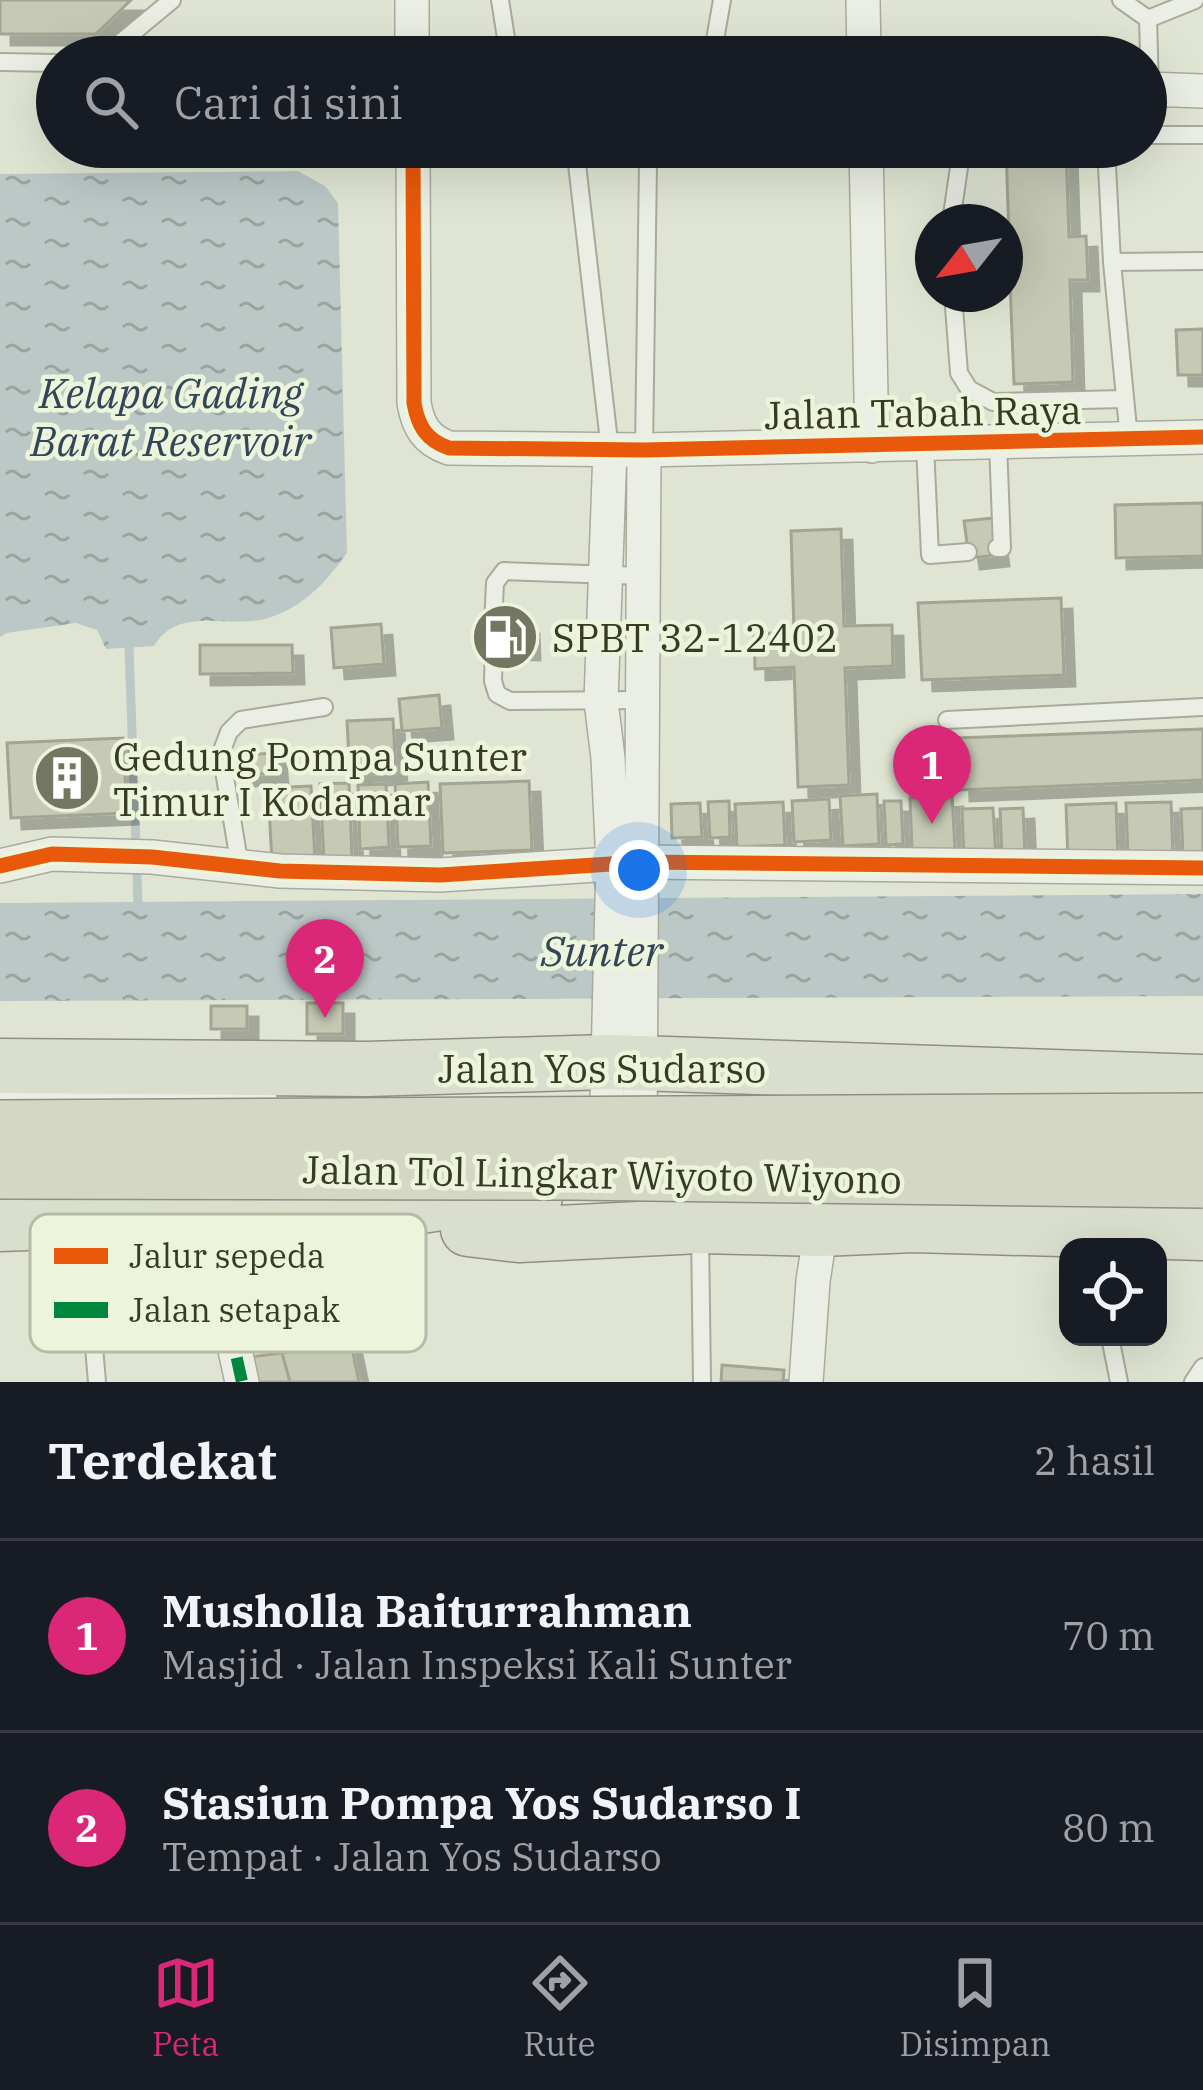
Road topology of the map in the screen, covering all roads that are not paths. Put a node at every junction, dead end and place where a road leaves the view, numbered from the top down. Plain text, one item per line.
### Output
1 (172, 0) edge
2 (412, 0) edge
3 (500, 0) edge
4 (722, 0) edge
5 (863, 0) edge
6 (1121, 0) edge
7 (1195, 0) edge
8 (1148, 19) junction
9 (129, 36) edge
10 (412, 36) edge
11 (506, 36) edge
12 (716, 36) edge
13 (864, 36) edge
14 (1148, 36) edge
15 (0, 62) edge
16 (36, 63) edge
17 (1167, 90) edge
18 (1203, 91) edge
19 (1167, 135) edge
20 (1203, 135) edge
21 (412, 168) edge
22 (576, 168) edge
23 (647, 168) edge
24 (866, 168) edge
25 (959, 168) edge
26 (1107, 168) edge
27 (954, 204) edge
28 (1203, 261) edge
29 (1112, 262) junction
30 (954, 312) edge
31 (1124, 399) junction
32 (1203, 437) edge
33 (1129, 440) junction
34 (872, 446) junction
35 (644, 456) junction
36 (998, 456) junction
37 (609, 458) junction
38 (926, 458) junction
39 (997, 548) dead end
40 (968, 552) dead end
41 (605, 574) junction
42 (644, 576) junction
43 (493, 625) dead end
44 (494, 648) dead end
45 (643, 700) junction
46 (601, 701) junction
47 (324, 707) dead end
48 (1203, 707) edge
49 (947, 720) dead end
50 (0, 866) edge
51 (240, 868) junction
52 (1203, 868) edge
53 (627, 874) junction
54 (0, 1066) edge
55 (624, 1068) junction
56 (367, 1069) junction
57 (1203, 1082) edge
58 (0, 1094) edge
59 (280, 1100) dead end
60 (1067, 1104) dead end
61 (1203, 1106) edge
62 (1203, 1122) edge
63 (0, 1129) edge
64 (117, 1151) dead end
65 (399, 1154) junction
66 (1203, 1162) edge
67 (0, 1170) edge
68 (623, 1177) junction
69 (1029, 1178) junction
70 (1203, 1184) edge
71 (1203, 1209) edge
72 (382, 1210) junction
73 (281, 1214) edge
74 (400, 1214) edge
75 (789, 1218) junction
76 (426, 1220) edge
77 (0, 1224) edge
78 (30, 1224) edge
79 (699, 1226) junction
80 (1203, 1234) edge
81 (1097, 1238) edge
82 (1112, 1346) edge
83 (94, 1352) edge
84 (235, 1352) edge
85 (1203, 1367) edge
86 (97, 1382) edge
87 (242, 1382) edge
88 (703, 1382) edge
89 (806, 1382) edge
90 (1119, 1382) edge
91 (1193, 1382) edge

1 - 9 lane
2 - 10 street
3 - 11 lane
4 - 12 lane
5 - 13 street
6 - 8 lane
7 - 8 lane
8 - 14 lane
15 - 16 lane
17 - 18 street
19 - 20 lane
21 - 37 street, Jalan Tabah Raya
22 - 37 lane
23 - 35 lane
24 - 34 street
25 - 27 lane
26 - 29 lane
28 - 29 lane
29 - 31 lane
30 - 31 lane
31 - 33 lane
32 - 33 street, Jalan Tabah Raya
33 - 36 street, Jalan Tabah Raya
34 - 35 street, Jalan Tabah Raya
34 - 38 street, Jalan Tabah Raya
35 - 37 street, Jalan Tabah Raya
35 - 42 street
36 - 38 street, Jalan Tabah Raya
36 - 39 lane
37 - 41 street
38 - 40 lane
41 - 42 lane
41 - 43 lane
41 - 46 street
42 - 45 street
44 - 46 lane
45 - 46 lane
45 - 53 street
46 - 53 street
47 - 51 lane
48 - 49 lane
50 - 51 street
51 - 53 street
52 - 53 street
53 - 55 street
54 - 56 highway, Jalan Yos Sudarso
55 - 56 highway, Jalan Yos Sudarso
55 - 57 highway, Jalan Yos Sudarso
55 - 68 street
56 - 65 highway
58 - 59 lane
60 - 61 lane
62 - 63 highway, Jalan Tol Lingkar Wiyoto Wiyono, bridge
64 - 65 lane
65 - 68 lane
65 - 72 highway
66 - 68 lane
67 - 69 highway, Jalan Tol Lingkar Wiyoto Wiyono, bridge
68 - 72 highway
68 - 75 highway
69 - 70 highway, Jalan Tol Lingkar Wiyoto Wiyono, bridge
69 - 71 highway
70 - 75 highway
72 - 73 highway
72 - 74 highway
75 - 79 highway
75 - 81 highway
75 - 89 street
76 - 79 highway
77 - 78 highway
79 - 88 lane
80 - 81 highway
82 - 90 lane
83 - 86 lane
84 - 87 street
85 - 91 lane

